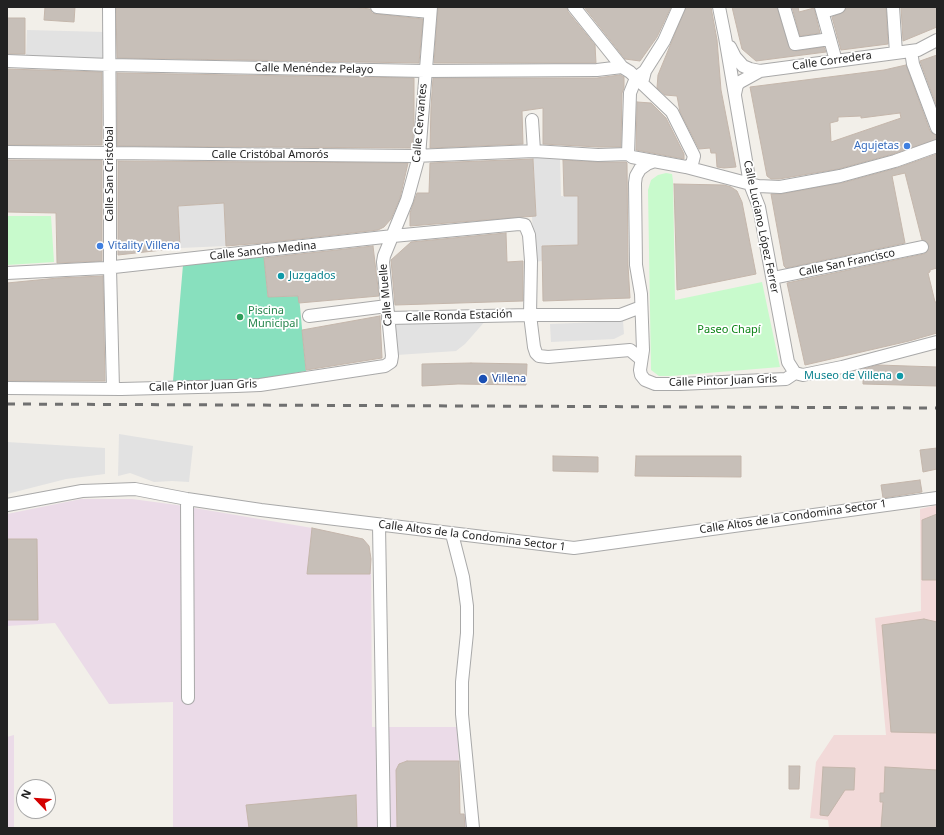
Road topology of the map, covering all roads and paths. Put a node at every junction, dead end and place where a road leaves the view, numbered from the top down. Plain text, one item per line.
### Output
1 (109, 7) edge
2 (377, 7) edge
3 (574, 7) edge
4 (679, 7) edge
5 (719, 7) edge
6 (784, 7) edge
7 (838, 7) edge
8 (893, 7) edge
9 (822, 9) edge
10 (430, 10) edge
11 (725, 37) junction
12 (830, 39) junction
13 (937, 40) edge
14 (911, 51) junction
15 (896, 53) junction
16 (7, 61) edge
17 (836, 61) junction
18 (110, 65) junction
19 (622, 67) junction
20 (425, 71) junction
21 (760, 71) junction
22 (641, 78) junction
23 (734, 94) junction
24 (532, 120) dead end
25 (937, 128) edge
26 (937, 146) edge
27 (534, 151) junction
28 (7, 152) edge
29 (110, 154) junction
30 (628, 154) junction
31 (419, 156) junction
32 (655, 162) junction
33 (686, 167) junction
34 (741, 181) junction
35 (393, 236) junction
36 (922, 247) dead end
37 (110, 268) junction
38 (7, 273) edge
39 (773, 278) junction
40 (387, 306) junction
41 (641, 307) junction
42 (530, 314) junction
43 (309, 316) dead end
44 (388, 318) junction
45 (937, 342) edge
46 (392, 356) joint
47 (641, 364) junction
48 (795, 373) junction
49 (7, 388) edge
50 (113, 388) junction
51 (937, 498) edge
52 (187, 499) junction
53 (7, 505) edge
54 (379, 525) junction
55 (452, 534) junction
56 (188, 698) dead end
57 (384, 828) edge
58 (473, 828) edge

1 - 18 street, Calle San Cristóbal
2 - 10 street
3 - 19 street
4 - 22 street
5 - 11 street
6 - 12 street
7 - 9 street
8 - 15 street
9 - 12 street
10 - 20 street, Calle Cervantes
11 - 21 street
11 - 23 street, Calle Luciano López Ferrer
12 - 17 street
13 - 14 street, Calle Corredera
14 - 15 street, Calle Corredera
14 - 25 street
15 - 17 street, Calle Corredera
16 - 18 street, Calle Menéndez Pelayo
17 - 21 street, Calle Corredera
18 - 20 street, Calle Menéndez Pelayo
18 - 29 street, Calle San Cristóbal
19 - 20 street, Calle Menéndez Pelayo
19 - 22 street
20 - 31 street, Calle Cervantes
21 - 23 street, Calle Corredera
22 - 30 street
22 - 33 street
23 - 34 street, Calle Luciano López Ferrer
24 - 27 street
26 - 34 street, Calle Cristóbal Amorós
27 - 30 street, Calle Cristóbal Amorós
27 - 31 street, Calle Cristóbal Amorós
28 - 29 street, Calle Cristóbal Amorós
29 - 31 street, Calle Cristóbal Amorós
29 - 37 street, Calle San Cristóbal
30 - 32 street, Calle Cristóbal Amorós
31 - 35 street, Calle Cervantes
32 - 33 street, Calle Cristóbal Amorós
32 - 41 street
33 - 34 street, Calle Cristóbal Amorós
34 - 39 street, Calle Luciano López Ferrer
35 - 37 street, Calle Sancho Medina
35 - 40 street, Calle Muelle
35 - 42 street, Calle Sancho Medina
36 - 39 street, Calle San Francisco
37 - 38 street, Calle Sancho Medina
37 - 50 street, Calle San Cristóbal
39 - 48 street, Calle Luciano López Ferrer
40 - 43 street
40 - 44 street, Calle Muelle
41 - 42 street, Calle Ronda Estación
41 - 47 street
42 - 44 street, Calle Ronda Estación
42 - 47 street
44 - 46 street, Calle Muelle
45 - 48 street, Calle Pintor Juan Gris
46 - 50 street, Calle Pintor Juan Gris
47 - 48 street, Calle Pintor Juan Gris
49 - 50 street, Calle Pintor Juan Gris
51 - 55 street, Calle Altos de la Condomina Sector 1
52 - 53 street, Calle Altos de la Condomina Sector 1
52 - 54 street, Calle Altos de la Condomina Sector 1
52 - 56 street
54 - 55 street, Calle Altos de la Condomina Sector 1
54 - 57 street
55 - 58 street

